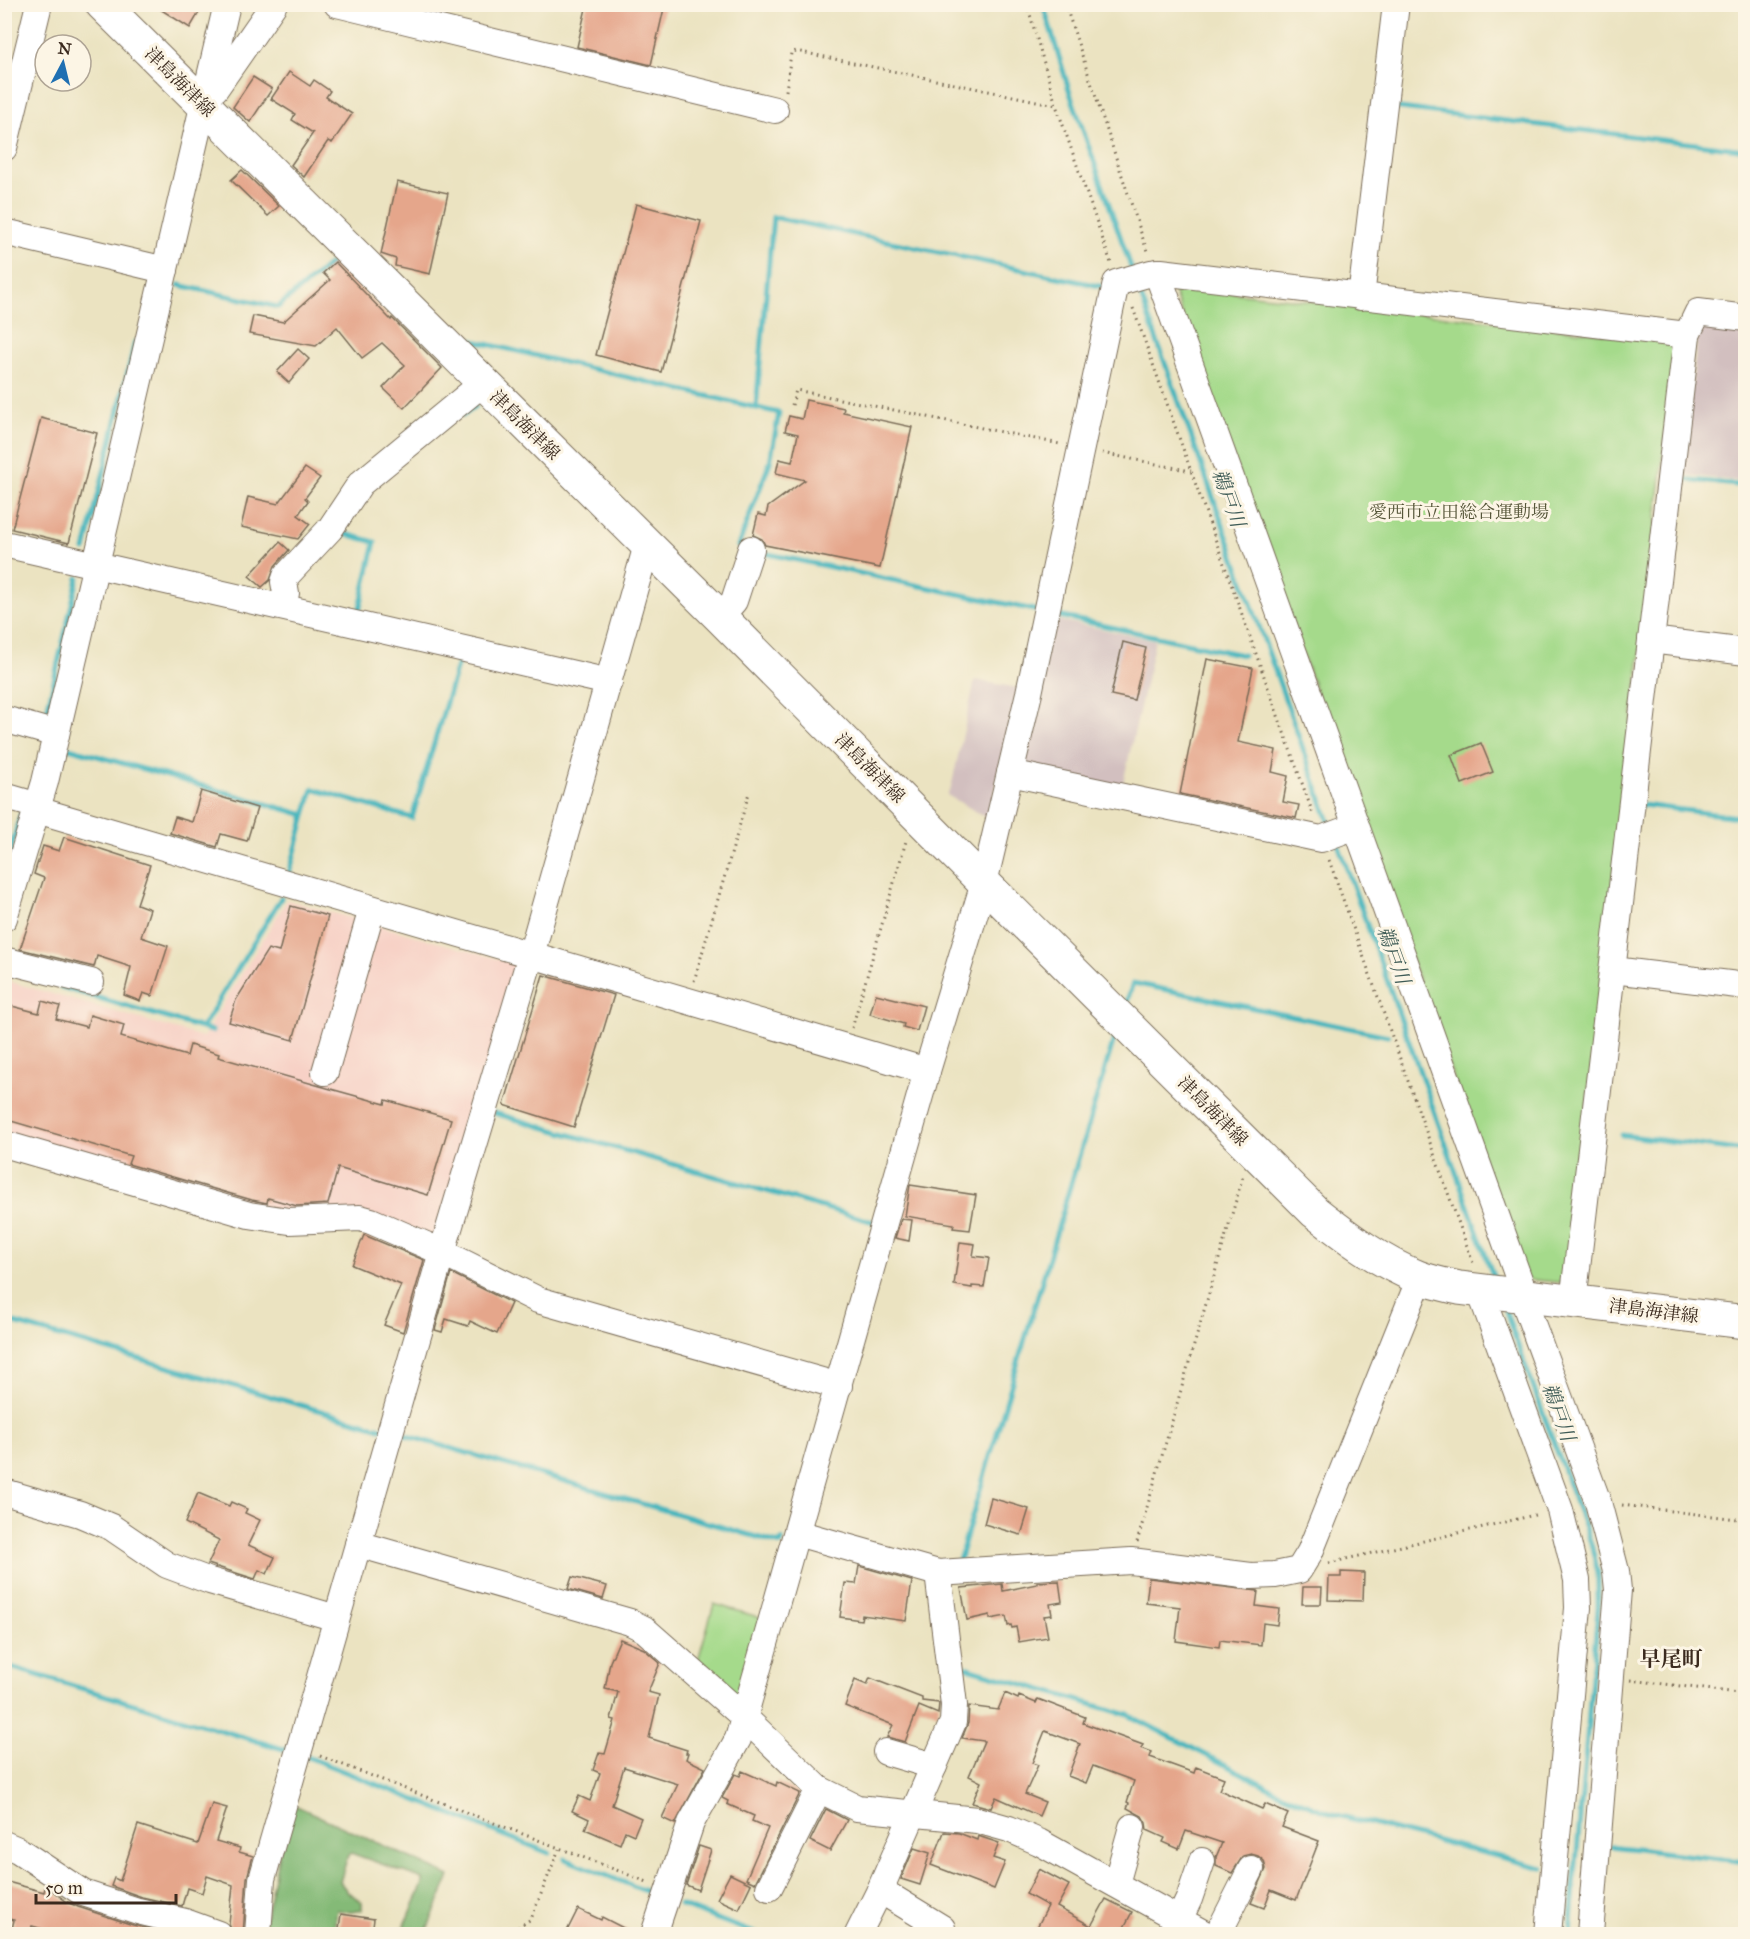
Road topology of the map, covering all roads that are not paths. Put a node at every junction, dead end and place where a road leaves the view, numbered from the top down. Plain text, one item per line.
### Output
1 (39, 4) edge
2 (102, 4) edge
3 (227, 4) edge
4 (274, 4) edge
5 (337, 4) edge
6 (1396, 4) edge
7 (210, 97) junction
8 (775, 110) road end
9 (4, 148) edge
10 (4, 232) edge
11 (4, 246) edge
12 (1154, 273) junction
13 (163, 277) junction
14 (1361, 297) junction
15 (1746, 318) edge
16 (1687, 335) junction
17 (483, 383) junction
18 (4, 544) edge
19 (646, 545) junction
20 (750, 549) dead end
21 (95, 565) junction
22 (283, 607) junction
23 (720, 617) junction
24 (1651, 640) junction
25 (1746, 652) edge
26 (609, 682) junction
27 (4, 719) edge
28 (56, 734) junction
29 (1010, 773) junction
30 (4, 796) edge
31 (38, 808) junction
32 (1352, 828) junction
33 (984, 883) junction
34 (372, 909) junction
35 (4, 918) edge
36 (531, 955) junction
37 (4, 960) edge
38 (1613, 970) junction
39 (91, 982) dead end
40 (1746, 986) edge
41 (927, 1071) junction
42 (324, 1072) dead end
43 (4, 1144) edge
44 (442, 1252) junction
45 (1420, 1278) junction
46 (1481, 1291) junction
47 (1521, 1296) junction
48 (1574, 1302) junction
49 (1746, 1322) edge
50 (838, 1386) junction
51 (4, 1492) edge
52 (797, 1533) junction
53 (358, 1544) junction
54 (938, 1573) junction
55 (336, 1618) junction
56 (744, 1717) junction
57 (886, 1752) dead end
58 (934, 1766) junction
59 (819, 1789) junction
60 (913, 1814) junction
61 (1131, 1827) dead end
62 (4, 1844) edge
63 (1202, 1861) dead end
64 (1251, 1869) dead end
65 (1116, 1884) junction
66 (769, 1888) dead end
67 (880, 1890) junction
68 (942, 1928) dead end
69 (1199, 1931) edge
70 (219, 1935) edge
71 (258, 1935) edge
72 (654, 1935) edge
73 (858, 1935) edge
74 (1548, 1935) edge
75 (1590, 1935) edge

1 - 9 street
2 - 7 main road, 津島海津線
3 - 7 street
4 - 7 street
5 - 8 street
6 - 14 street
7 - 13 street
7 - 17 main road, 津島海津線
10 - 13 street
11 - 13 street
12 - 14 street
12 - 29 street
12 - 32 street
13 - 21 street
14 - 16 street
15 - 16 street
16 - 24 street
17 - 19 main road, 津島海津線
17 - 22 street
18 - 21 street
19 - 23 main road, 津島海津線
19 - 26 street
20 - 23 street
21 - 22 street
21 - 28 street
22 - 26 street
23 - 33 main road, 津島海津線
24 - 25 street
24 - 38 street
26 - 36 street
27 - 28 street
28 - 31 street
29 - 32 street
29 - 33 street
30 - 31 street
31 - 34 street
31 - 35 street
32 - 47 street
33 - 41 street
33 - 45 main road, 津島海津線
34 - 36 street
34 - 42 street
36 - 41 street
36 - 44 street
37 - 39 street
38 - 40 street
38 - 48 street
41 - 50 street
43 - 44 street
44 - 50 street
44 - 53 street
45 - 46 main road, 津島海津線
45 - 54 street
46 - 47 main road, 津島海津線
46 - 74 street
47 - 48 main road, 津島海津線
47 - 75 street
48 - 49 main road, 津島海津線
50 - 52 street
51 - 55 street
52 - 54 street
52 - 56 street
53 - 55 street
53 - 56 street
54 - 58 street
55 - 71 street
56 - 59 street
56 - 72 street
57 - 58 street
58 - 60 street
59 - 60 street
59 - 66 street
60 - 65 street
60 - 67 street
61 - 65 street
62 - 70 street
63 - 69 street
64 - 69 street
65 - 69 street
67 - 68 street
67 - 73 street

